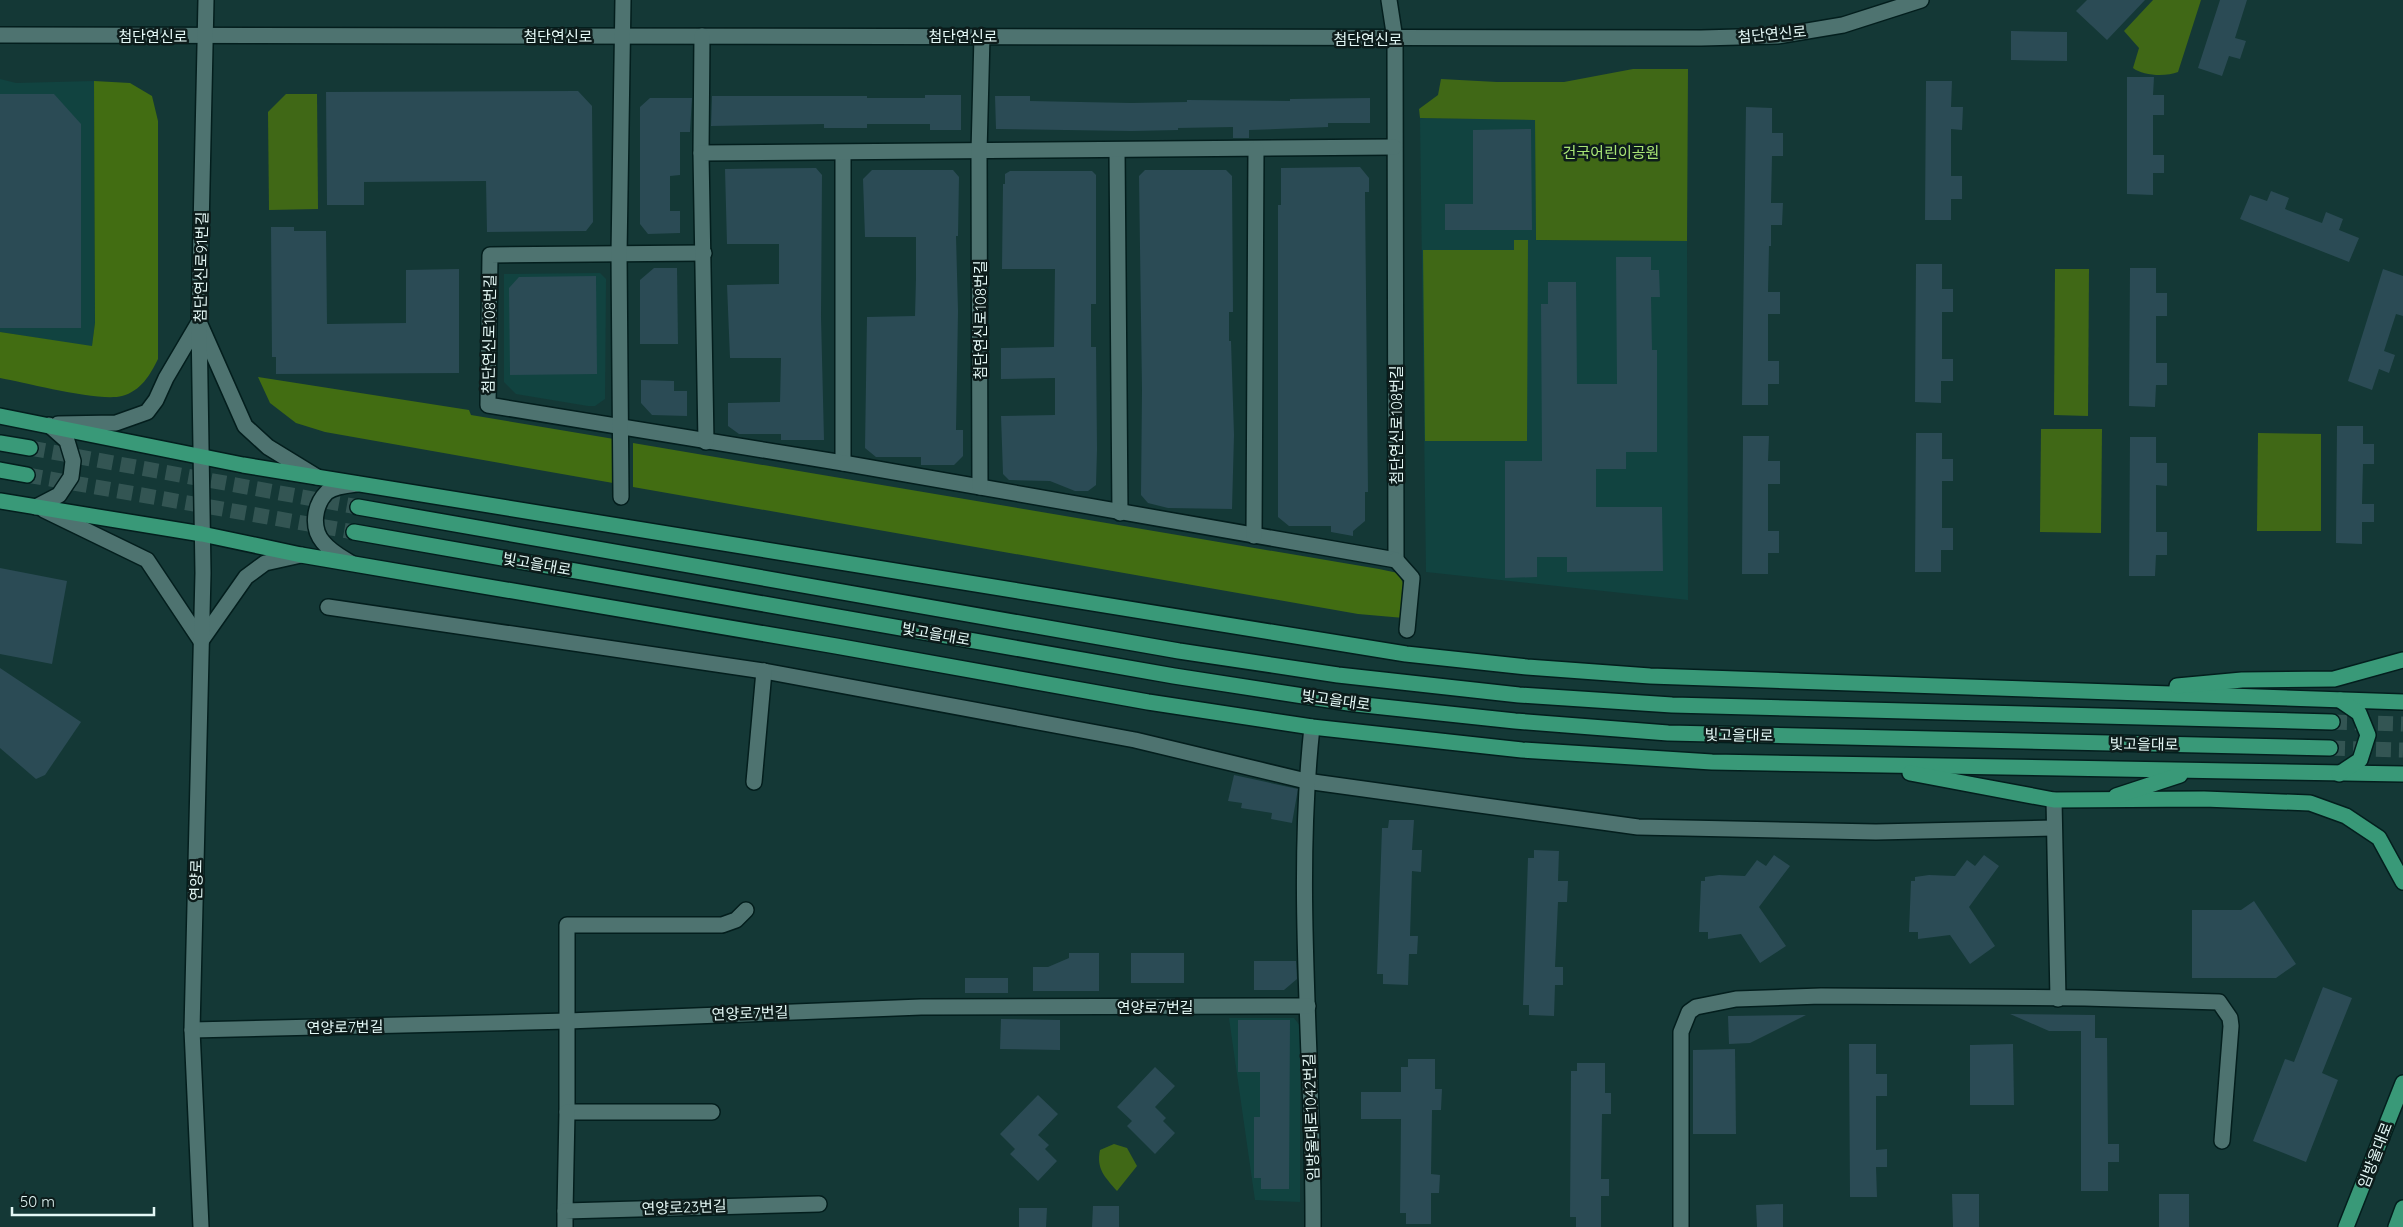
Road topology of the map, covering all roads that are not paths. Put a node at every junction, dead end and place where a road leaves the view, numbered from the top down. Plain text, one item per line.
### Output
1 (206, 0) edge
2 (623, 0) edge
3 (1389, 0) edge
4 (1920, 0) edge
5 (0, 35) edge
6 (206, 36) junction
7 (622, 36) junction
8 (702, 36) junction
9 (982, 36) junction
10 (1395, 39) junction
11 (1394, 147) junction
12 (1256, 149) junction
13 (1117, 150) junction
14 (843, 152) junction
15 (979, 152) junction
16 (701, 153) junction
17 (704, 252) junction
18 (619, 254) junction
19 (200, 322) junction
20 (0, 416) edge
21 (49, 425) junction
22 (622, 428) junction
23 (706, 442) junction
24 (0, 443) edge
25 (30, 448) tunnel mouth
26 (201, 458) junction
27 (843, 463) junction
28 (0, 470) edge
29 (27, 475) tunnel mouth
30 (317, 477) junction
31 (361, 484) junction
32 (980, 487) junction
33 (622, 497) dead end
34 (0, 501) edge
35 (36, 507) junction
36 (358, 507) tunnel mouth
37 (1120, 513) junction
38 (354, 532) tunnel mouth
39 (202, 534) junction
40 (1254, 536) junction
41 (301, 555) junction
42 (1396, 560) junction
43 (353, 564) junction
44 (328, 608) dead end
45 (1407, 630) dead end
46 (201, 640) junction
47 (2403, 660) edge
48 (764, 671) junction
49 (2111, 692) junction
50 (2340, 700) junction
51 (2403, 702) edge
52 (2332, 722) tunnel mouth
53 (1312, 727) junction
54 (2330, 748) tunnel mouth
55 (1867, 765) junction
56 (2192, 772) junction
57 (2339, 774) junction
58 (2403, 774) edge
59 (1306, 781) junction
60 (754, 782) dead end
61 (2054, 800) junction
62 (2103, 800) junction
63 (2054, 828) junction
64 (2403, 882) edge
65 (746, 910) dead end
66 (2058, 999) junction
67 (1308, 1006) junction
68 (568, 1021) junction
69 (192, 1030) junction
70 (2403, 1083) edge
71 (567, 1112) junction
72 (712, 1112) dead end
73 (2222, 1141) dead end
74 (819, 1204) dead end
75 (2403, 1208) edge
76 (565, 1211) junction
77 (201, 1227) edge
78 (565, 1227) edge
79 (1313, 1227) edge
80 (1681, 1227) edge
81 (2346, 1227) edge
82 (2396, 1227) edge

1 - 6 street, 첨단연신로91번길
2 - 7 street
3 - 10 street, 첨단연신로108번길
4 - 10 street, 첨단연신로
5 - 6 street, 첨단연신로
6 - 7 street, 첨단연신로
6 - 19 street, 첨단연신로91번길
7 - 8 street, 첨단연신로
7 - 18 street
8 - 9 street, 첨단연신로
8 - 16 street
9 - 10 street, 첨단연신로
9 - 15 street, 첨단연신로108번길
10 - 11 street, 첨단연신로108번길
11 - 12 street
11 - 42 street, 첨단연신로108번길
12 - 13 street
12 - 40 street
13 - 15 street
13 - 37 street
14 - 15 street
14 - 16 street
14 - 27 street
15 - 32 street, 첨단연신로108번길
16 - 17 street
17 - 18 street, 첨단연신로108번길
17 - 23 street
18 - 22 street
18 - 22 street, 첨단연신로108번길
19 - 21 street
19 - 26 street, 첨단연신로91번길
19 - 30 street
20 - 21 main road
21 - 26 main road
21 - 35 street
22 - 23 street, 첨단연신로108번길
22 - 33 street
23 - 27 street, 첨단연신로108번길
24 - 25 main road
26 - 30 main road
26 - 39 street, 첨단연신로91번길
27 - 32 street, 첨단연신로108번길
28 - 29 main road
30 - 31 main road
31 - 43 street
31 - 49 main road
32 - 37 street, 첨단연신로108번길
34 - 35 main road
35 - 39 main road
35 - 46 street
36 - 52 main road, 빛고을대로
37 - 40 street, 첨단연신로108번길
38 - 54 main road, 빛고을대로
39 - 41 main road
39 - 46 street, 연양로
40 - 42 street, 첨단연신로108번길
41 - 43 main road
41 - 46 street
42 - 45 street
43 - 53 main road
44 - 48 street
46 - 69 street, 연양로
47 - 49 main road
48 - 59 street
48 - 60 street
49 - 50 main road
50 - 51 main road
50 - 57 main road
53 - 55 main road
53 - 59 street, 임방울대로1042번길
55 - 56 main road
55 - 61 main road
56 - 57 main road
56 - 62 main road
57 - 58 main road
59 - 63 street
59 - 67 street, 임방울대로1042번길
61 - 62 main road
61 - 63 street
62 - 64 main road
63 - 66 street
65 - 68 street
66 - 73 street
66 - 80 street
67 - 68 street, 연양로7번길
67 - 79 street, 임방울대로1042번길
68 - 69 street, 연양로7번길
68 - 71 street
69 - 77 street, 연양로
70 - 81 main road, 임방울대로
71 - 72 street
71 - 76 street
74 - 76 street, 연양로23번길
75 - 82 main road
76 - 78 street

